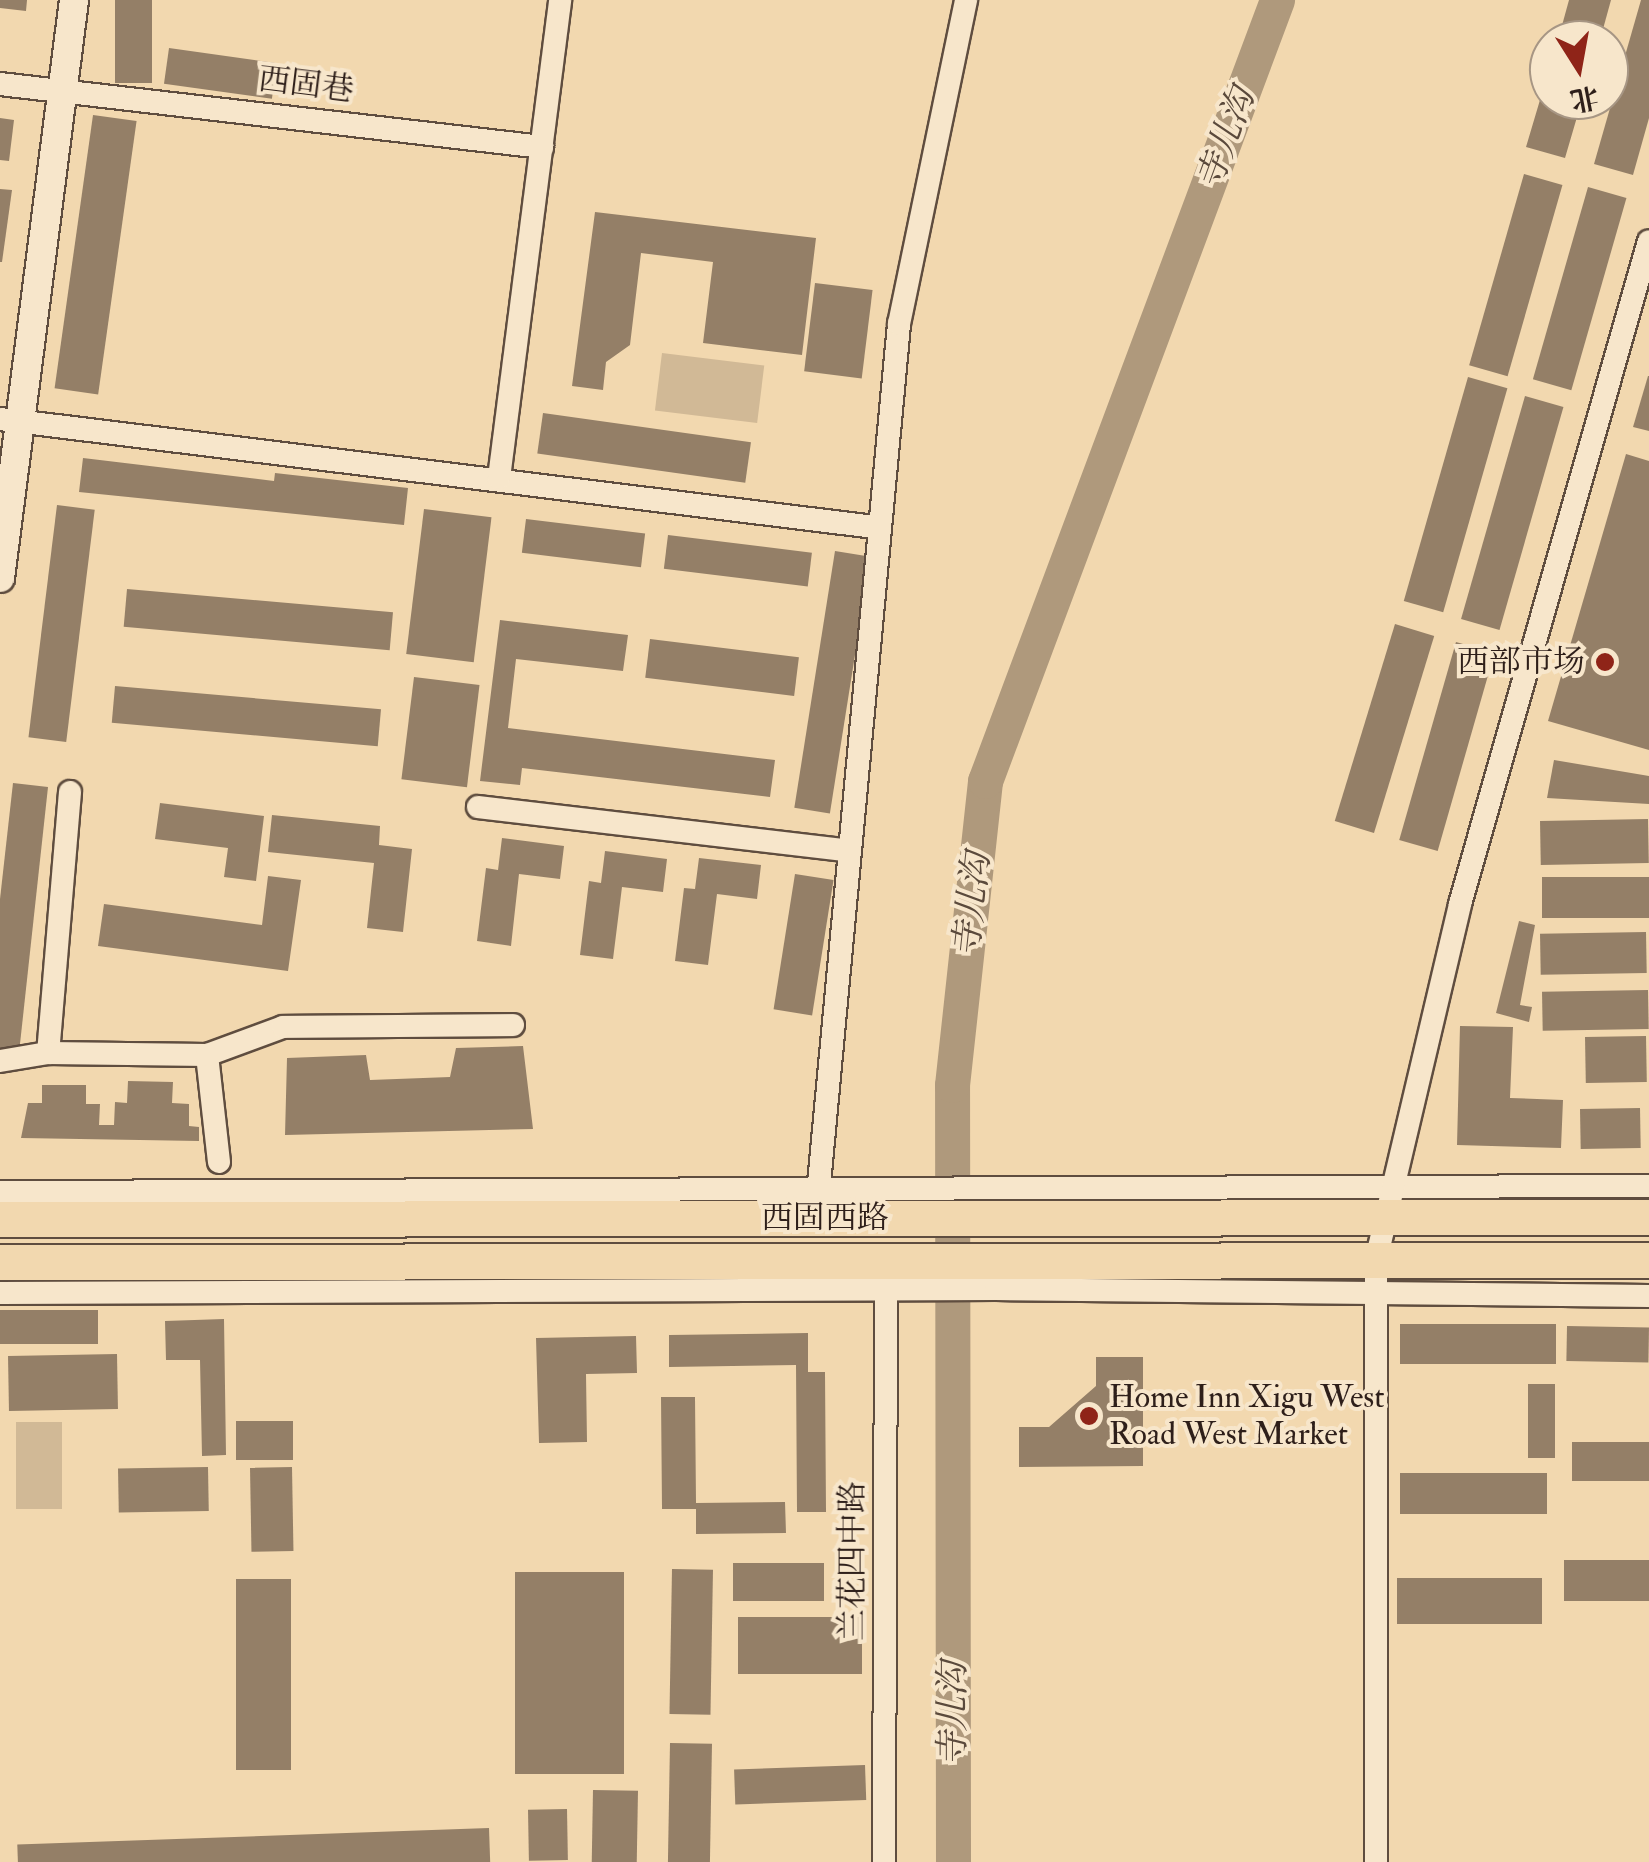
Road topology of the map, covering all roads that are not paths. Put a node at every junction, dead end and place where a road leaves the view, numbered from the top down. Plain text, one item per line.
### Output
1 (74, 0) edge
2 (560, 0) edge
3 (966, 0) edge
4 (0, 84) edge
5 (62, 92) junction
6 (542, 147) junction
7 (1649, 241) edge
8 (10, 420) edge
9 (500, 478) junction
10 (875, 527) junction
11 (0, 578) edge
12 (70, 792) dead end
13 (478, 807) dead end
14 (846, 850) junction
15 (513, 1026) dead end
16 (48, 1053) junction
17 (207, 1055) junction
18 (0, 1060) edge
19 (219, 1162) dead end
20 (1649, 1186) edge
21 (0, 1192) edge
22 (1388, 1202) junction
23 (817, 1205) junction
24 (1649, 1217) edge
25 (0, 1219) edge
26 (1376, 1260) junction
27 (1649, 1260) edge
28 (0, 1262) edge
29 (996, 1275) junction
30 (897, 1276) junction
31 (0, 1292) edge
32 (1376, 1296) junction
33 (1649, 1296) edge
34 (884, 1862) edge
35 (1376, 1862) edge

1 - 5 street
2 - 6 street
3 - 10 street
4 - 5 street, 西固巷
5 - 6 street, 西固巷
5 - 8 street
6 - 9 street
7 - 22 street
8 - 9 street
8 - 11 street
9 - 10 street
10 - 14 street
12 - 16 street
13 - 14 street
14 - 23 street
15 - 17 street
16 - 17 street
16 - 18 street
17 - 19 street
20 - 22 street
21 - 23 street
22 - 23 main road, 西固西路
22 - 24 main road, 西固西路
22 - 26 street
23 - 25 main road, 西固西路
26 - 27 main road, 西固西路
26 - 29 main road, 西固西路
26 - 32 street
28 - 30 main road, 西固西路
29 - 30 main road, 西固西路
29 - 32 street
30 - 31 street
30 - 34 street, 兰花四中路
32 - 33 street
32 - 35 street

